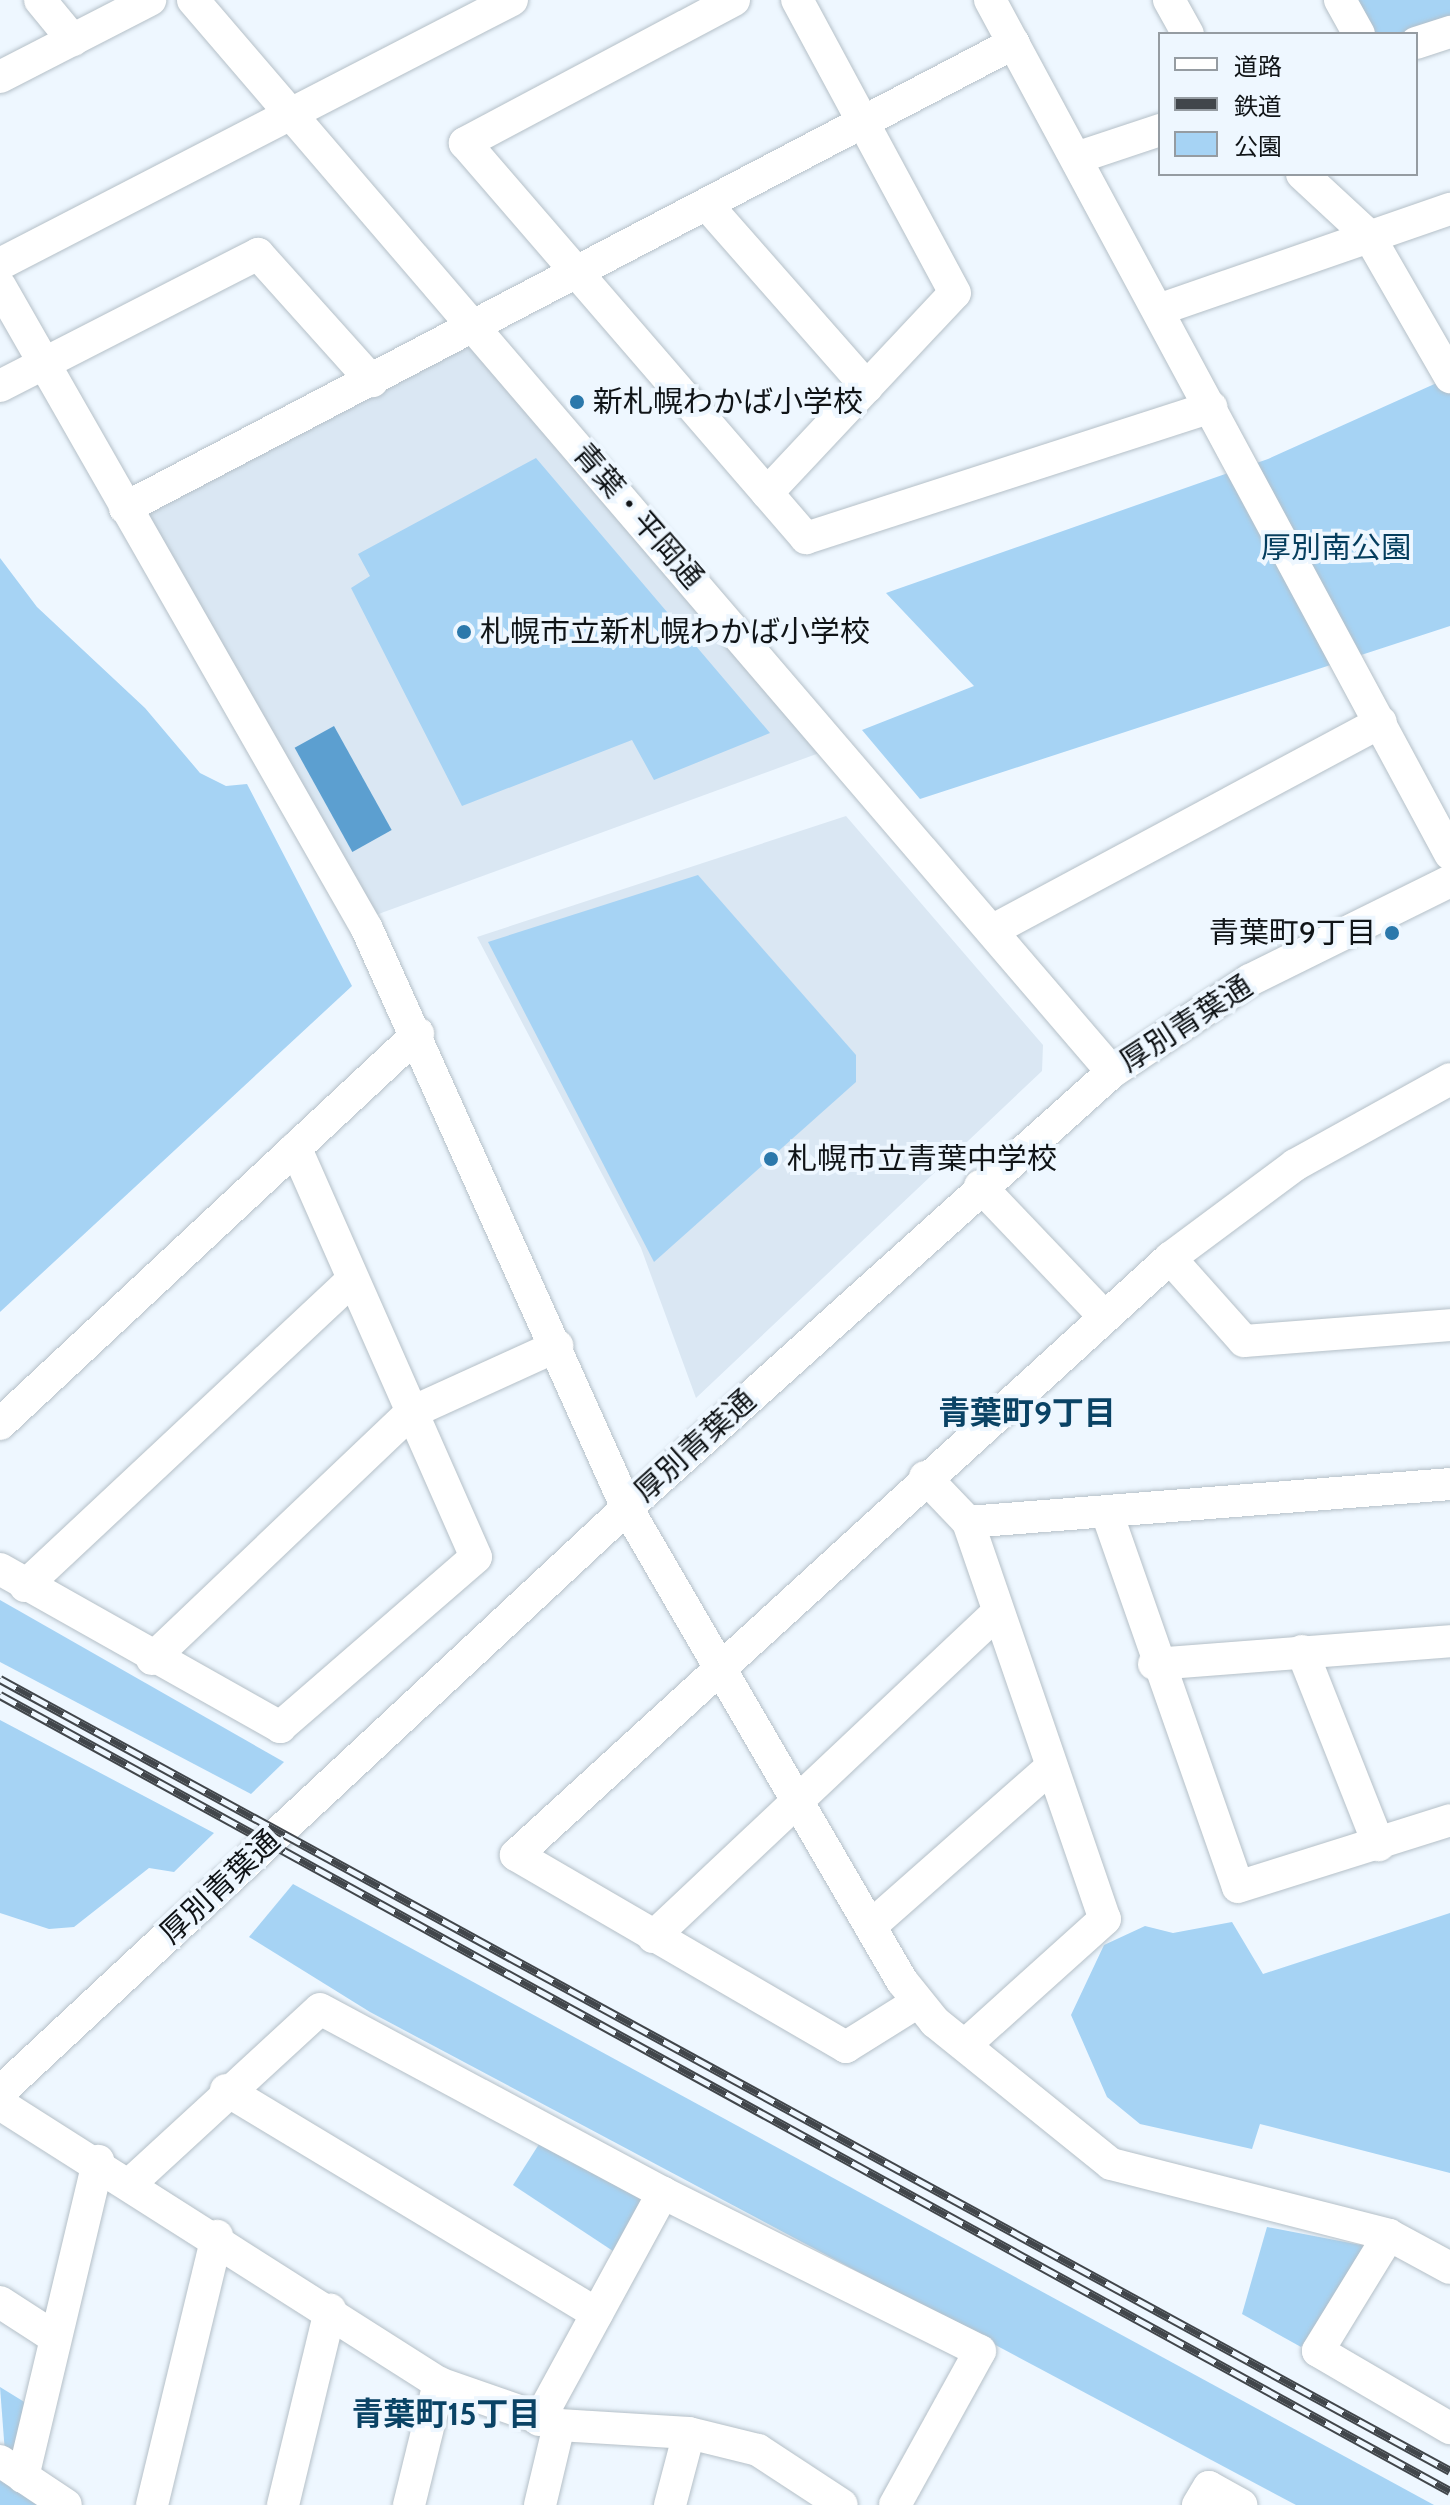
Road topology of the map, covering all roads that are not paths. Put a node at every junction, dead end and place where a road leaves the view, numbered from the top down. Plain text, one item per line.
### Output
1 (40, 0) edge
2 (150, 0) edge
3 (193, 0) edge
4 (512, 0) edge
5 (734, 0) edge
6 (797, 0) edge
7 (990, 0) edge
8 (1169, 0) edge
9 (1340, 0) edge
10 (1187, 32) edge
11 (1358, 32) edge
12 (1450, 32) edge
13 (73, 40) junction
14 (1418, 42) edge
15 (1014, 43) junction
16 (0, 77) edge
17 (294, 117) junction
18 (863, 124) junction
19 (1158, 131) edge
20 (1076, 158) junction
21 (1304, 176) edge
22 (708, 206) junction
23 (1450, 209) edge
24 (1369, 236) junction
25 (0, 264) edge
26 (576, 277) junction
27 (0, 286) edge
28 (1158, 310) junction
29 (474, 325) junction
30 (44, 364) junction
31 (1450, 377) edge
32 (372, 381) junction
33 (0, 386) edge
34 (867, 387) junction
35 (1211, 407) junction
36 (767, 493) junction
37 (125, 508) junction
38 (1381, 722) junction
39 (1450, 854) edge
40 (1450, 881) edge
41 (993, 930) junction
42 (418, 1034) junction
43 (1112, 1072) junction
44 (1450, 1079) edge
45 (296, 1148) junction
46 (980, 1186) junction
47 (1170, 1258) junction
48 (352, 1280) junction
49 (1103, 1315) junction
50 (1450, 1325) edge
51 (557, 1346) junction
52 (410, 1413) junction
53 (0, 1424) edge
54 (925, 1477) junction
55 (1450, 1484) edge
56 (627, 1508) junction
57 (1107, 1513) junction
58 (968, 1522) junction
59 (12, 1578) edge
60 (997, 1613) junction
61 (1450, 1641) edge
62 (1302, 1651) junction
63 (152, 1659) junction
64 (720, 1664) junction
65 (1154, 1664) junction
66 (1050, 1768) junction
67 (798, 1798) junction
68 (1450, 1820) edge
69 (1379, 1845) junction
70 (873, 1924) junction
71 (653, 1937) junction
72 (918, 2002) junction
73 (965, 2045) junction
74 (226, 2090) junction
75 (0, 2092) edge
76 (0, 2104) edge
77 (98, 2161) junction
78 (132, 2182) junction
79 (663, 2193) junction
80 (1389, 2235) junction
81 (217, 2236) junction
82 (1450, 2268) edge
83 (0, 2302) edge
84 (330, 2310) junction
85 (597, 2314) junction
86 (54, 2337) junction
87 (439, 2383) junction
88 (549, 2422) junction
89 (1450, 2428) edge
90 (689, 2433) junction
91 (12, 2469) edge
92 (826, 2500) edge
93 (66, 2505) edge
94 (152, 2505) edge
95 (283, 2505) edge
96 (409, 2505) edge
97 (540, 2505) edge
98 (670, 2505) edge
99 (895, 2505) edge
100 (1198, 2505) edge
101 (1241, 2505) edge

1 - 13 street
2 - 13 street
3 - 17 street, 青葉・平岡通
4 - 17 street
5 - 26 street
6 - 18 street
7 - 15 street
8 - 10 street
9 - 11 street
12 - 14 street
13 - 16 street
15 - 18 street
15 - 20 street
17 - 25 street
17 - 29 street, 青葉・平岡通
18 - 22 street
18 - 34 street
19 - 20 street
20 - 28 street
21 - 24 street
22 - 26 street
22 - 34 street
23 - 24 street
24 - 28 street
24 - 31 street
26 - 29 street
26 - 36 street
27 - 30 street
28 - 35 street
29 - 32 street
29 - 41 street, 青葉・平岡通
30 - 32 street
30 - 33 street
30 - 37 street
32 - 37 street
34 - 36 street
35 - 36 street
35 - 38 street
37 - 42 street
38 - 39 street
38 - 41 street
40 - 43 street, 厚別青葉通
41 - 43 street, 青葉・平岡通
42 - 45 street
42 - 51 street
43 - 46 street, 厚別青葉通
44 - 47 street
45 - 48 street
45 - 53 street
46 - 49 street
46 - 56 street, 厚別青葉通
47 - 49 street
47 - 50 street
48 - 52 street
48 - 59 street
49 - 54 street
51 - 52 street
51 - 56 street
52 - 63 street
52 - 63 street
54 - 58 street
54 - 64 street
55 - 57 street
56 - 64 street
56 - 75 street, 厚別青葉通
57 - 58 street
57 - 65 street
58 - 60 street
59 - 63 street
60 - 66 street
60 - 67 street
61 - 62 street
62 - 65 street
62 - 69 street
64 - 67 street
64 - 71 street
65 - 69 street
66 - 70 street
66 - 73 street
67 - 70 street
67 - 71 street
68 - 69 street
70 - 72 street
71 - 72 street
72 - 73 street
73 - 80 street
74 - 78 street
74 - 79 street
74 - 85 street
76 - 77 street
77 - 78 street
77 - 86 street
78 - 81 street
79 - 85 street
79 - 99 street
80 - 82 street
80 - 89 street
81 - 84 street
81 - 94 street
83 - 86 street
84 - 87 street
84 - 95 street
85 - 88 street
86 - 91 street
87 - 88 street
87 - 96 street
88 - 90 street
88 - 97 street
90 - 92 street
90 - 98 street
91 - 93 street
100 - 101 street

